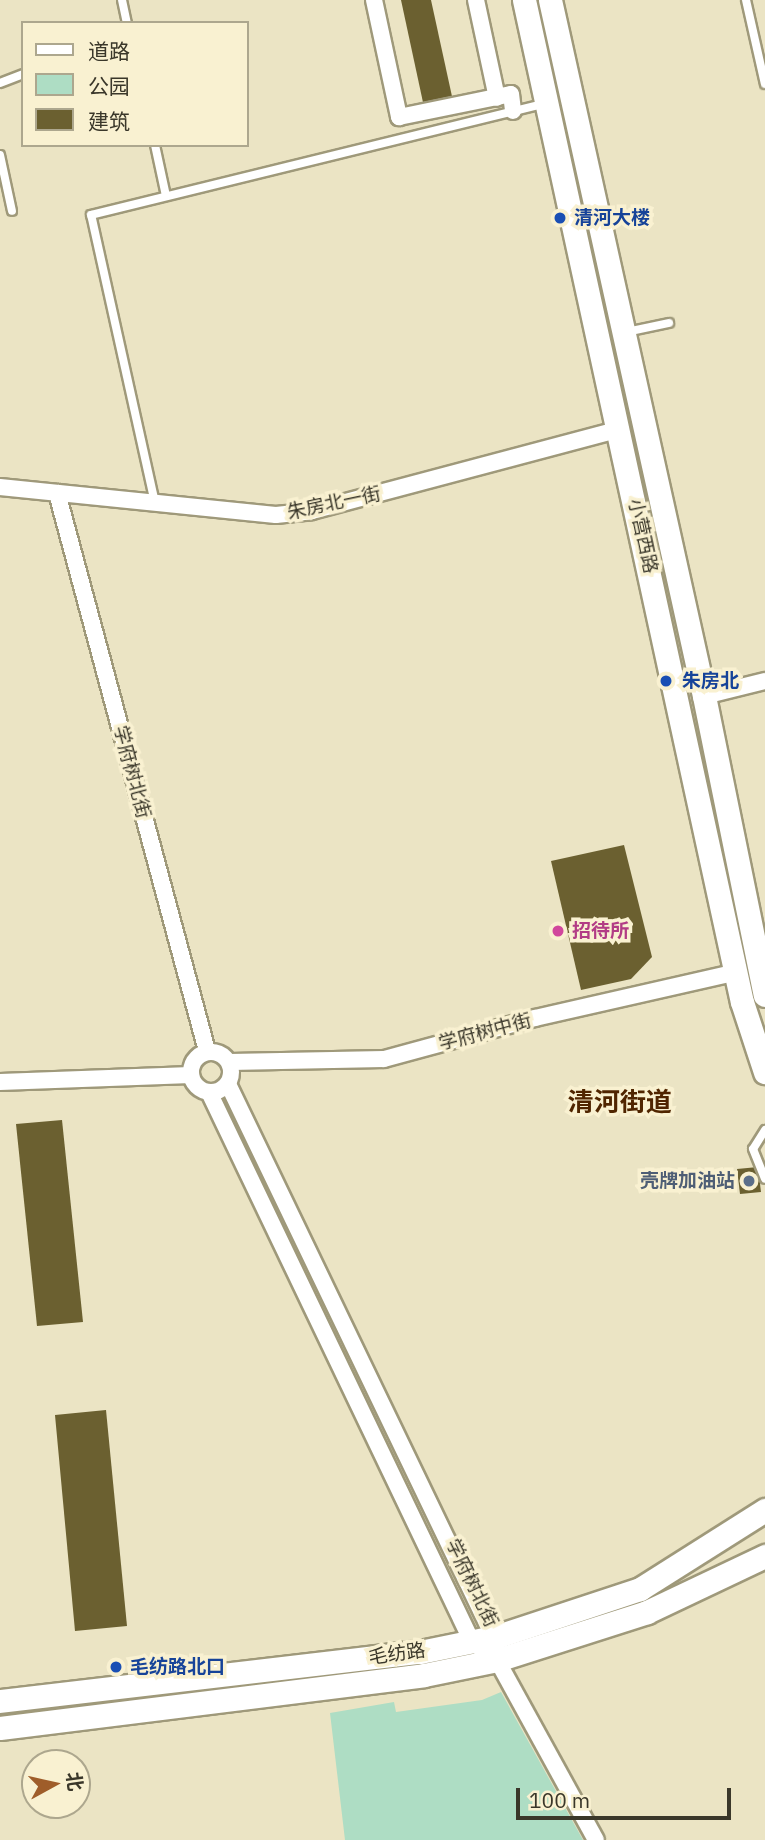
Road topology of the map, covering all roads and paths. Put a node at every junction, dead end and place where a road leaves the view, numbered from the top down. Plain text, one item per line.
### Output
1 (122, 0) edge
2 (374, 0) edge
3 (476, 0) edge
4 (524, 0) edge
5 (550, 0) edge
6 (746, 0) edge
7 (127, 21) edge
8 (21, 75) edge
9 (0, 83) edge
10 (765, 85) edge
11 (497, 98) junction
12 (571, 98) junction
13 (547, 103) junction
14 (513, 111) junction
15 (155, 147) edge
16 (0, 155) edge
17 (166, 196) junction
18 (12, 211) dead end
19 (669, 323) dead end
20 (623, 332) junction
21 (620, 429) junction
22 (0, 487) edge
23 (57, 493) junction
24 (156, 503) junction
25 (765, 681) edge
26 (704, 696) junction
27 (737, 972) junction
28 (765, 995) edge
29 (207, 1051) junction
30 (230, 1062) junction
31 (765, 1072) edge
32 (191, 1075) junction
33 (0, 1082) edge
34 (228, 1084) junction
35 (209, 1092) junction
36 (765, 1130) edge
37 (765, 1179) edge
38 (765, 1510) edge
39 (765, 1556) edge
40 (498, 1636) junction
41 (472, 1642) junction
42 (497, 1660) junction
43 (0, 1701) edge
44 (0, 1728) edge
45 (596, 1840) edge

1 - 7 lane
2 - 11 street
3 - 11 street
4 - 13 main road, 小营西路
5 - 12 main road, 小营西路
6 - 10 lane
8 - 9 lane
11 - 14 street
12 - 13 lane
12 - 20 main road, 小营西路
13 - 14 lane
13 - 21 main road, 小营西路
14 - 17 lane
15 - 17 lane
16 - 18 lane
17 - 24 lane
19 - 20 lane
20 - 26 main road, 小营西路
21 - 24 street, 朱房北一街
21 - 27 main road, 小营西路
22 - 23 street, 朱房北一街
23 - 24 street, 朱房北一街
23 - 29 street, 学府树北街
25 - 26 street
26 - 28 main road, 小营西路
27 - 30 street, 学府树中街
27 - 31 main road, 小营西路
29 - 30 street
29 - 32 street
30 - 34 street
32 - 33 street
32 - 35 street
34 - 35 street
34 - 40 street, 学府树北街
35 - 41 street, 学府树北街
36 - 37 lane
38 - 40 main road, 毛纺路
39 - 42 main road, 毛纺路
40 - 41 main road, 毛纺路
40 - 42 street, 学府树北街
41 - 42 street, 学府树北街
41 - 43 main road, 毛纺路
42 - 44 main road, 毛纺路
42 - 45 street

